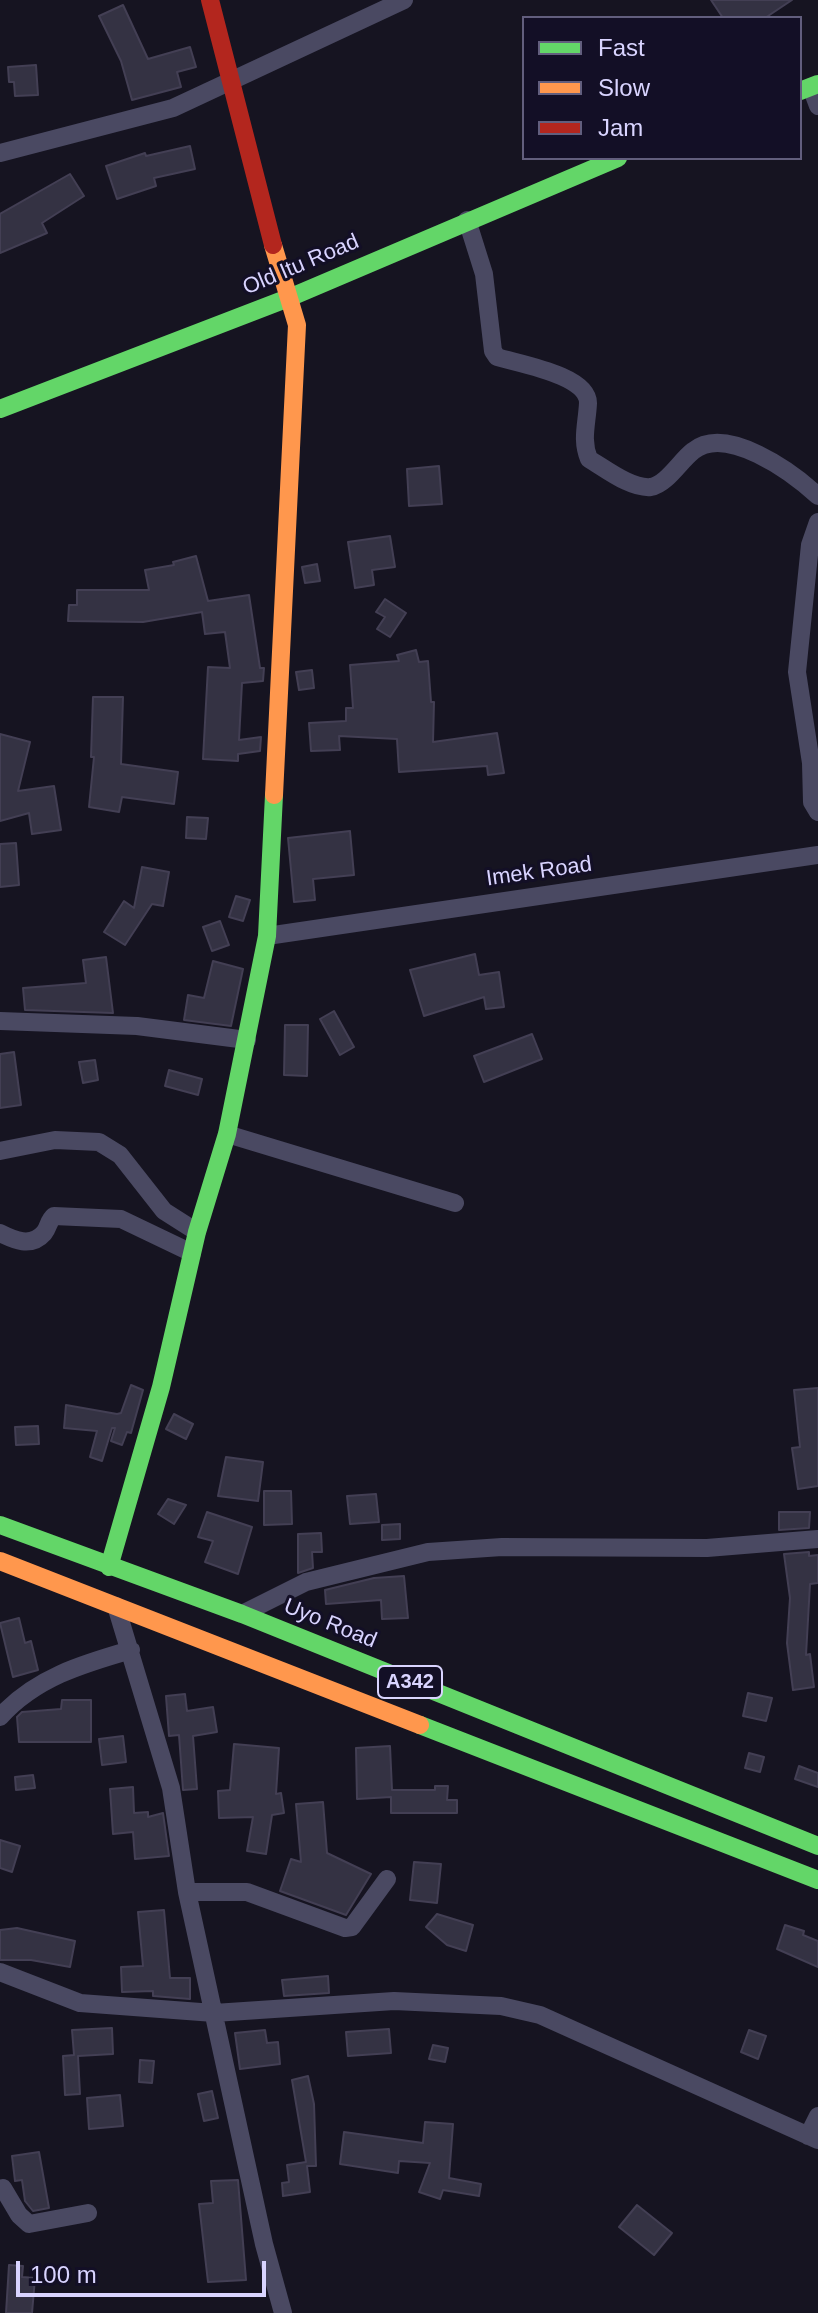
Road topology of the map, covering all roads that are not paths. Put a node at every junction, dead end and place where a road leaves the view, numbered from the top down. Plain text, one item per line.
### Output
1 (210, 0) edge
2 (404, 0) edge
3 (234, 82) junction
4 (810, 87) edge
5 (818, 106) edge
6 (0, 153) edge
7 (613, 160) edge
8 (467, 220) junction
9 (291, 297) junction
10 (0, 409) edge
11 (818, 496) edge
12 (818, 522) edge
13 (818, 812) edge
14 (818, 855) edge
15 (267, 936) junction
16 (0, 1021) edge
17 (247, 1040) junction
18 (227, 1134) junction
19 (0, 1151) edge
20 (455, 1203) dead end
21 (197, 1232) junction
22 (0, 1233) edge
23 (192, 1253) junction
24 (0, 1525) edge
25 (818, 1539) edge
26 (0, 1561) edge
27 (109, 1567) junction
28 (116, 1606) junction
29 (242, 1614) junction
30 (131, 1650) junction
31 (0, 1717) edge
32 (818, 1846) edge
33 (387, 1879) dead end
34 (818, 1880) edge
35 (187, 1892) junction
36 (0, 1972) edge
37 (214, 2013) junction
38 (818, 2116) edge
39 (813, 2138) edge
40 (1, 2183) edge
41 (88, 2213) dead end
42 (283, 2313) edge

1 - 3 main road
2 - 3 street
3 - 6 street
3 - 9 main road
4 - 5 street
7 - 8 main road, Old Itu Road
8 - 9 main road, Old Itu Road
8 - 11 street
9 - 10 main road, Old Itu Road
9 - 15 main road
12 - 13 street
14 - 15 street, Imek Road
15 - 17 main road
16 - 17 street
17 - 18 main road
18 - 20 street
18 - 21 main road
19 - 21 street
21 - 23 main road
22 - 23 street
23 - 27 main road
24 - 27 main road, Uyo Road / A342
25 - 29 street
26 - 28 main road, A342
27 - 29 main road, Uyo Road / A342
28 - 30 street
28 - 34 main road, A342
29 - 32 main road, Uyo Road / A342
30 - 31 street
30 - 35 street
33 - 35 street
35 - 37 street
36 - 37 street
37 - 39 street
37 - 42 street
38 - 39 street
40 - 41 street

